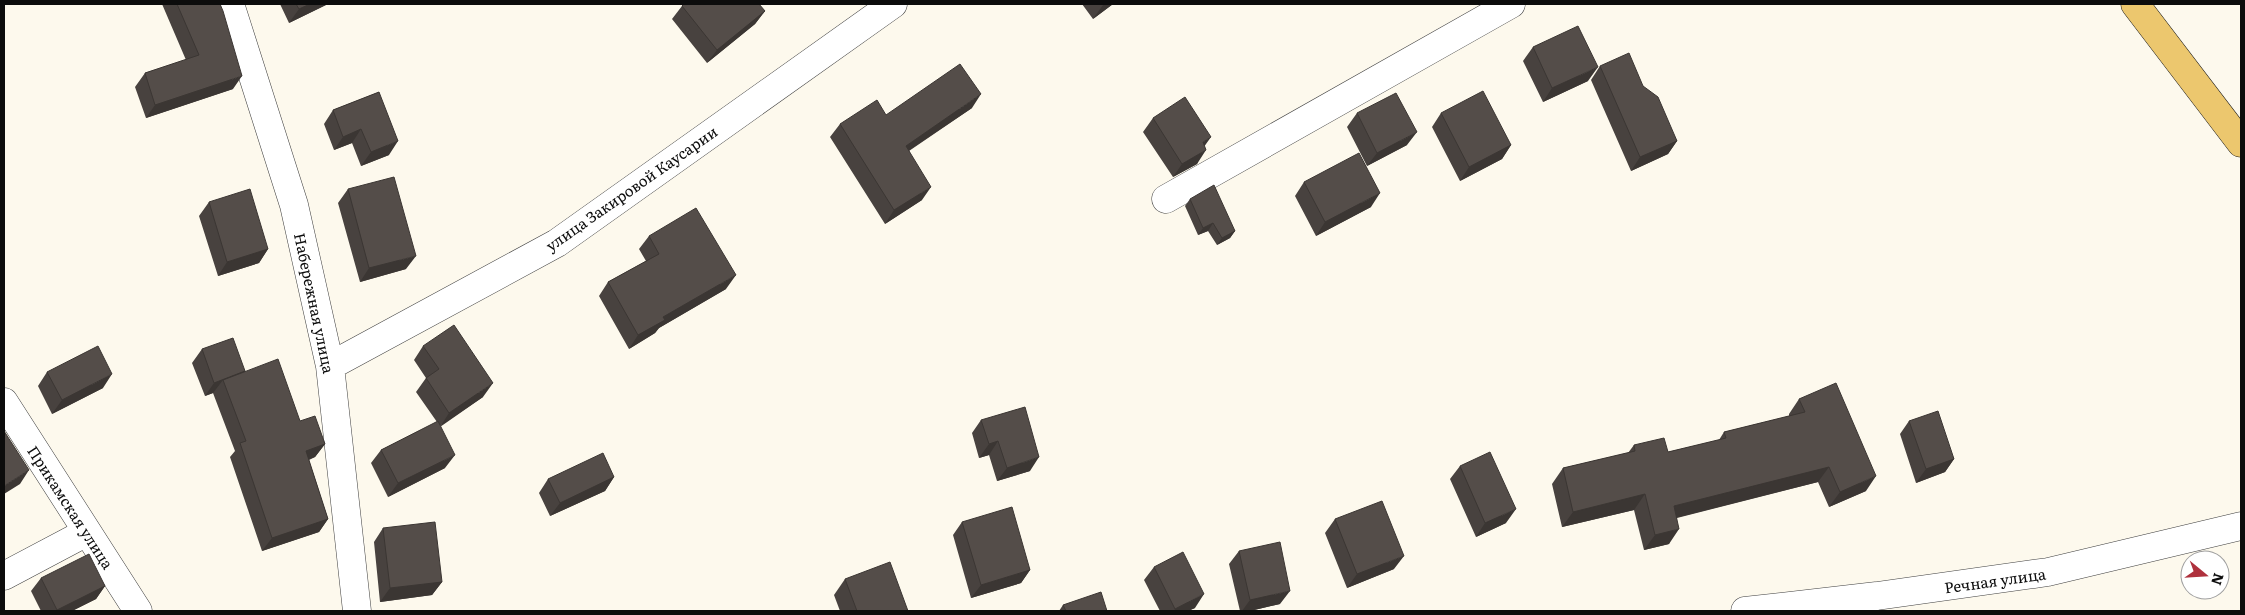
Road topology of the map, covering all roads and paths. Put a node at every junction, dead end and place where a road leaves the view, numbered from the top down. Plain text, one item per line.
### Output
1 (230, 4) edge
2 (892, 4) edge
3 (1511, 4) edge
4 (2135, 4) edge
5 (2241, 143) edge
6 (1166, 199) dead end
7 (330, 366) junction
8 (4, 402) edge
9 (2241, 526) edge
10 (87, 532) junction
11 (4, 576) edge
12 (1879, 604) edge
13 (138, 611) edge
14 (357, 611) edge
15 (1745, 611) edge

1 - 7 street, Набережная улица
2 - 7 street, улица Закировой Каусарии
3 - 6 street
4 - 5 main road
7 - 14 street, Набережная улица
8 - 10 street, Прикамская улица
9 - 12 street, Речная улица
10 - 11 street
10 - 13 street, Прикамская улица
12 - 15 street, Речная улица

